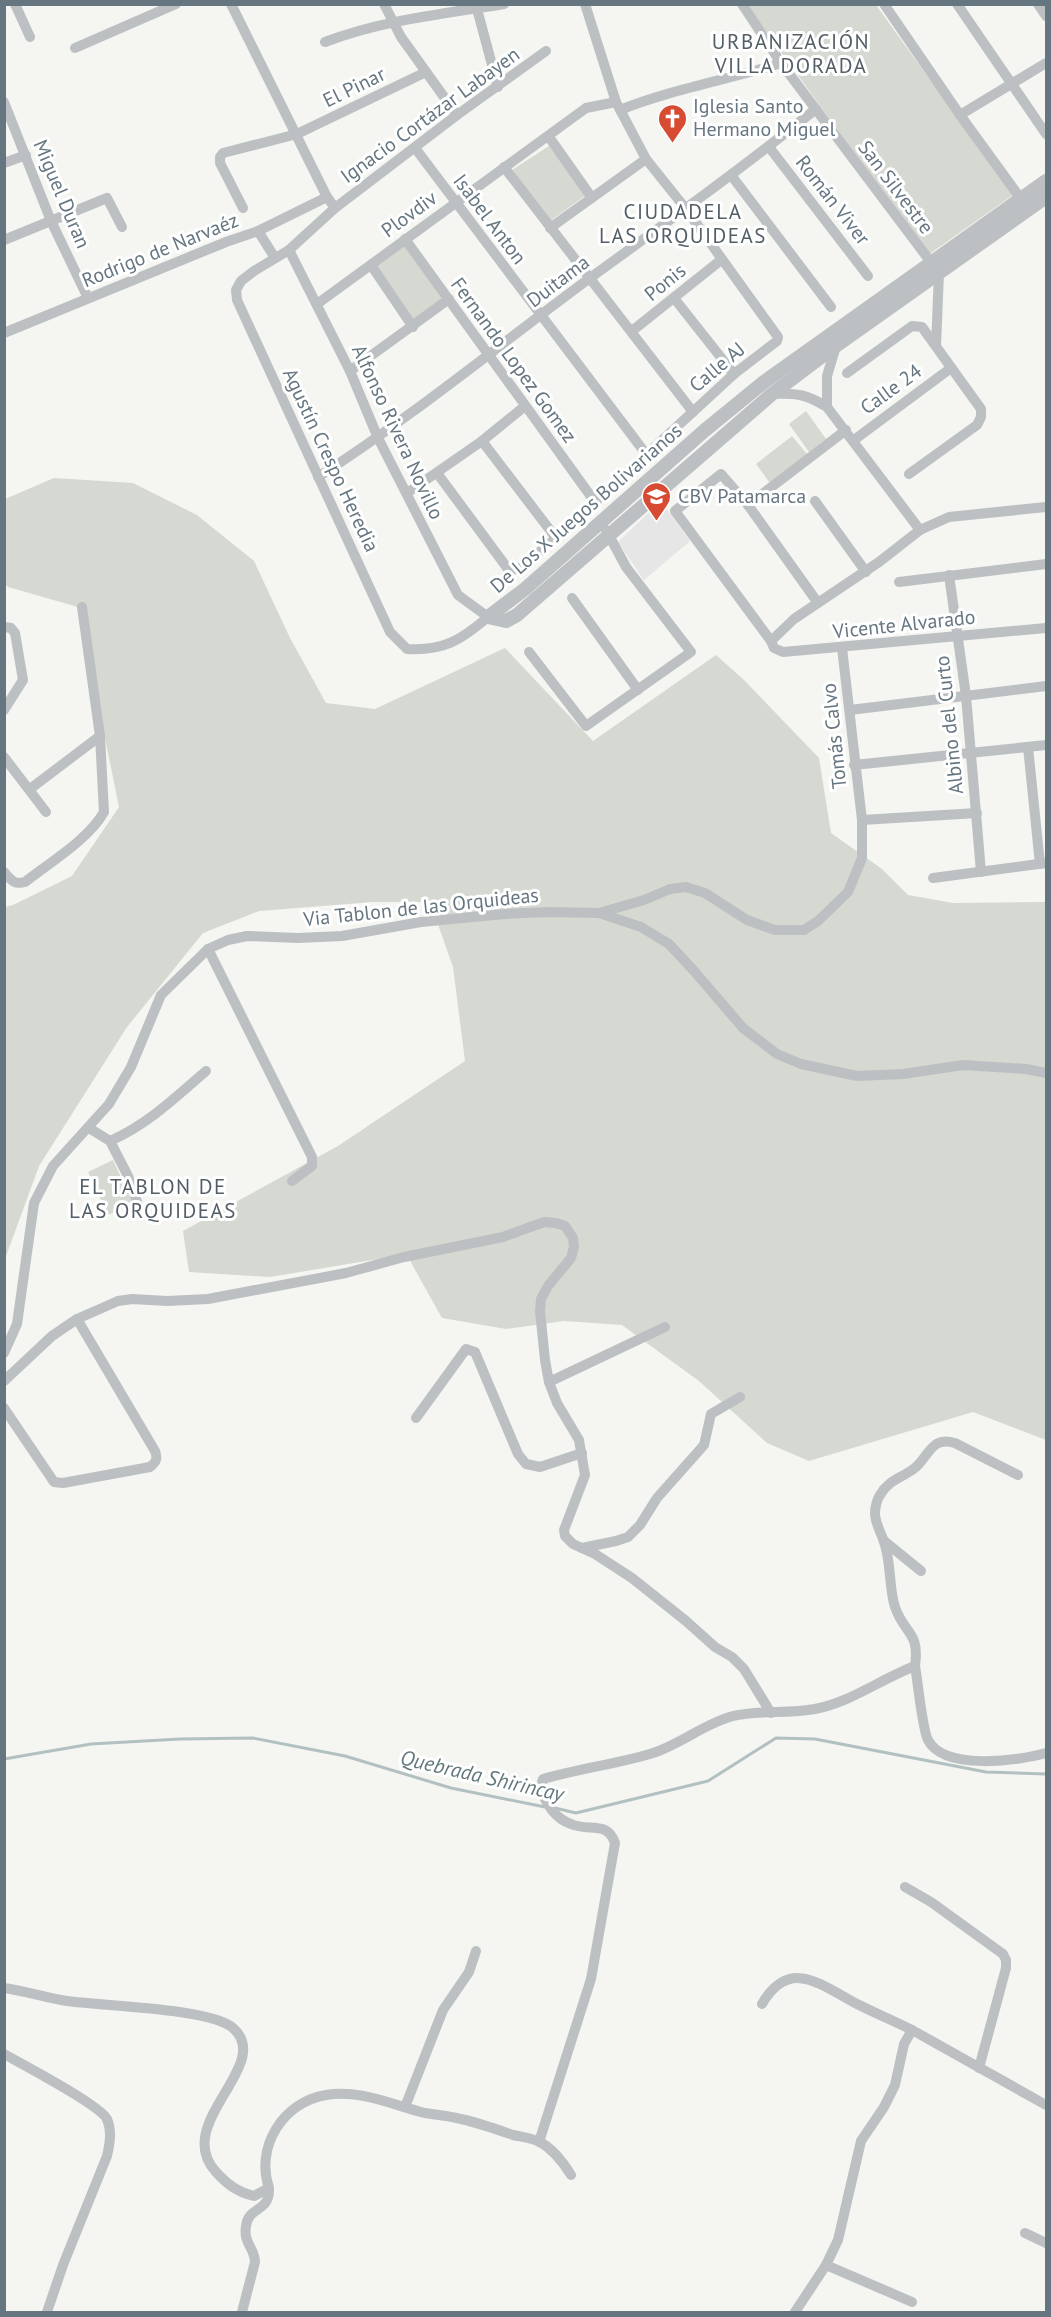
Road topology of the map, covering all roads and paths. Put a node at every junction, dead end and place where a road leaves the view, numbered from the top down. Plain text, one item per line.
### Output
1 (15, 4) edge
2 (176, 4) edge
3 (231, 4) edge
4 (384, 4) edge
5 (504, 4) edge
6 (585, 4) edge
7 (742, 4) edge
8 (884, 4) edge
9 (957, 4) edge
10 (1038, 4) edge
11 (477, 9) junction
12 (1047, 16) edge
13 (393, 23) junction
14 (30, 37) dead end
15 (325, 42) dead end
16 (75, 48) dead end
17 (546, 51) dead end
18 (781, 63) junction
19 (1047, 63) edge
20 (426, 72) junction
21 (1012, 84) junction
22 (498, 87) junction
23 (4, 102) edge
24 (618, 106) junction
25 (816, 109) junction
26 (457, 115) junction
27 (960, 116) junction
28 (297, 134) junction
29 (1047, 134) edge
30 (549, 137) junction
31 (769, 147) junction
32 (415, 148) junction
33 (26, 155) junction
34 (646, 159) junction
35 (4, 163) edge
36 (504, 167) junction
37 (731, 175) junction
38 (1047, 181) edge
39 (327, 197) junction
40 (1047, 197) edge
41 (592, 198) junction
42 (1021, 199) junction
43 (455, 203) junction
44 (243, 208) dead end
45 (335, 208) junction
46 (686, 209) junction
47 (51, 221) junction
48 (122, 227) dead end
49 (550, 228) junction
50 (258, 231) junction
51 (405, 239) junction
52 (4, 240) edge
53 (289, 250) junction
54 (275, 258) junction
55 (721, 260) junction
56 (371, 265) junction
57 (936, 268) junction
58 (868, 276) dead end
59 (590, 279) junction
60 (241, 281) joint
61 (88, 298) junction
62 (674, 298) junction
63 (449, 299) junction
64 (317, 304) junction
65 (831, 307) dead end
66 (541, 317) junction
67 (413, 327) junction
68 (632, 331) junction
69 (4, 333) edge
70 (834, 340) junction
71 (936, 346) junction
72 (490, 356) junction
73 (951, 368) junction
74 (350, 371) junction
75 (847, 373) dead end
76 (734, 375) junction
77 (764, 382) junction
78 (772, 394) junction
79 (525, 406) junction
80 (827, 407) junction
81 (693, 412) junction
82 (846, 430) junction
83 (378, 438) junction
84 (854, 440) junction
85 (482, 441) junction
86 (646, 454) junction
87 (437, 473) junction
88 (909, 474) dead end
89 (318, 477) junction
90 (406, 493) junction
91 (815, 501) dead end
92 (594, 502) junction
93 (748, 505) junction
94 (1047, 507) edge
95 (603, 521) junction
96 (921, 530) junction
97 (608, 536) junction
98 (556, 538) junction
99 (1047, 564) edge
100 (866, 572) junction
101 (950, 575) junction
102 (899, 582) dead end
103 (572, 598) dead end
104 (818, 603) junction
105 (82, 607) dead end
106 (488, 617) junction
107 (4, 627) edge
108 (1047, 628) edge
109 (957, 637) junction
110 (771, 641) junction
111 (842, 648) junction
112 (529, 652) dead end
113 (1047, 686) edge
114 (638, 690) junction
115 (966, 696) junction
116 (8, 700) edge
117 (4, 710) edge
118 (850, 710) junction
119 (100, 736) junction
120 (1047, 745) edge
121 (1029, 747) junction
122 (972, 754) junction
123 (6, 760) edge
124 (854, 765) junction
125 (30, 789) junction
126 (46, 812) dead end
127 (977, 813) junction
128 (862, 820) junction
129 (1043, 863) edge
130 (4, 872) edge
131 (981, 872) junction
132 (933, 878) dead end
133 (599, 913) junction
134 (208, 949) junction
135 (206, 1071) dead end
136 (1047, 1073) edge
137 (89, 1128) junction
138 (110, 1141) junction
139 (292, 1181) dead end
140 (142, 1216) dead end
141 (77, 1319) junction
142 (665, 1327) dead end
143 (4, 1353) edge
144 (4, 1381) edge
145 (549, 1382) junction
146 (740, 1397) dead end
147 (4, 1408) edge
148 (416, 1418) dead end
149 (582, 1453) junction
150 (1018, 1475) dead end
151 (884, 1540) junction
152 (582, 1548) junction
153 (921, 1571) dead end
154 (915, 1666) junction
155 (771, 1713) junction
156 (1047, 1753) edge
157 (905, 1887) dead end
158 (476, 1951) dead end
159 (4, 1988) edge
160 (762, 2004) dead end
161 (912, 2030) junction
162 (4, 2054) edge
163 (979, 2068) junction
164 (1047, 2105) edge
165 (405, 2107) junction
166 (539, 2142) junction
167 (571, 2175) dead end
168 (269, 2188) junction
169 (1025, 2233) dead end
170 (1047, 2243) edge
171 (826, 2265) junction
172 (912, 2302) dead end
173 (47, 2313) edge
174 (242, 2313) edge
175 (795, 2313) edge

1 - 14 street
2 - 16 street
3 - 28 street, Ignacio Cortázar Labayen
4 - 13 street
5 - 11 street
6 - 24 street
7 - 18 street, San Silvestre
8 - 27 street
9 - 21 street
10 - 12 street
11 - 13 street
11 - 22 street
13 - 15 street
13 - 20 street
17 - 22 street, Ignacio Cortázar Labayen
18 - 24 street, Plovdiv
18 - 25 street, San Silvestre
19 - 21 street
20 - 26 street
20 - 28 street, El Pinar
21 - 27 street
21 - 29 street
22 - 26 street, Ignacio Cortázar Labayen
23 - 33 street, Miguel Duran
24 - 30 street, Plovdiv
24 - 34 street
25 - 31 street, Duitama
25 - 57 street, San Silvestre
26 - 32 street, Ignacio Cortázar Labayen
27 - 42 street
28 - 39 street, Ignacio Cortázar Labayen
28 - 44 street, El Pinar
30 - 36 street, Plovdiv
30 - 41 street
31 - 37 street, Duitama
31 - 58 street, Román Viver
32 - 43 street, Isabel Anton
32 - 45 street, Ignacio Cortázar Labayen
33 - 35 street
33 - 47 street, Miguel Duran
34 - 41 street
34 - 46 street
36 - 43 street, Plovdiv
36 - 49 street
37 - 46 street, Duitama
37 - 65 street
38 - 42 street, De Los X Juegos Bolivarianos
39 - 45 street, Ignacio Cortázar Labayen
39 - 50 street, Rodrigo de Narvaéz
40 - 57 street, De Los X Juegos Bolivarianos
41 - 49 street
42 - 57 street, De Los X Juegos Bolivarianos
43 - 51 street, Plovdiv
43 - 66 street, Isabel Anton
45 - 53 street, Ignacio Cortázar Labayen
46 - 55 street
46 - 59 street, Duitama
47 - 48 street
47 - 52 street
47 - 61 street, Miguel Duran
49 - 59 street
50 - 54 street
50 - 61 street, Rodrigo de Narvaéz
51 - 56 street, Plovdiv
51 - 63 street, Fernando Lopez Gomez
53 - 54 street, Ignacio Cortázar Labayen
53 - 64 street, Alfonso Rivera Novillo
54 - 60 street, Ignacio Cortázar Labayen
55 - 62 street, Ponis
55 - 76 street, Calle AJ
56 - 64 street, Plovdiv
56 - 67 street
57 - 70 street, De Los X Juegos Bolivarianos
57 - 71 street
59 - 66 street, Duitama
59 - 68 street
60 - 89 street, Agustín Crespo Heredia
61 - 69 street, Rodrigo de Narvaéz
62 - 68 street, Ponis
62 - 76 street
63 - 67 street
63 - 72 street, Fernando Lopez Gomez
64 - 74 street, Alfonso Rivera Novillo
66 - 72 street, Duitama
66 - 86 street, Isabel Anton
67 - 74 street
68 - 81 street
70 - 77 street, De Los X Juegos Bolivarianos
70 - 78 street, De Los X Juegos Bolivarianos
70 - 80 street
71 - 73 street
71 - 75 street
72 - 79 street, Fernando Lopez Gomez
72 - 83 street, Duitama
73 - 84 street, Calle 24
73 - 88 street
74 - 83 street, Alfonso Rivera Novillo
76 - 81 street, Calle AJ
77 - 78 street
77 - 95 street, De Los X Juegos Bolivarianos
78 - 80 street
78 - 97 street, De Los X Juegos Bolivarianos
79 - 85 street
79 - 92 street, Fernando Lopez Gomez
80 - 82 street
81 - 86 street, Calle AJ
82 - 84 street
82 - 93 street, Calle 24
83 - 89 street, Duitama
83 - 90 street, Alfonso Rivera Novillo
84 - 96 street
85 - 87 street
85 - 98 street
86 - 92 street, Calle AJ
87 - 90 street
87 - 98 street, Calle AJ
89 - 106 street, Agustín Crespo Heredia
90 - 106 street, Alfonso Rivera Novillo
91 - 100 street
92 - 98 street, Calle AJ
93 - 104 street
93 - 110 street
94 - 96 street
95 - 97 street
95 - 106 street, De Los X Juegos Bolivarianos
96 - 100 street
97 - 106 street, De Los X Juegos Bolivarianos
97 - 114 street
99 - 101 street
100 - 104 street
101 - 102 street
101 - 109 street, Albino del Curto
103 - 114 street
104 - 110 street
105 - 119 street
107 - 116 street
108 - 109 street, Vicente Alvarado
109 - 111 street, Vicente Alvarado
109 - 115 street, Albino del Curto
110 - 111 street, Vicente Alvarado
111 - 118 street, Tomás Calvo
112 - 114 street
113 - 115 street
115 - 118 street
115 - 122 street, Albino del Curto
116 - 117 street
118 - 124 street, Tomás Calvo
119 - 125 street
119 - 130 street
120 - 121 street
121 - 122 street
121 - 129 street
122 - 124 street
122 - 127 street, Albino del Curto
123 - 125 street
124 - 128 street, Tomás Calvo
125 - 126 street
127 - 128 street
127 - 131 street, Albino del Curto
128 - 133 street, Tomás Calvo
129 - 131 street
131 - 132 street
133 - 134 street, Via Tablon de las Orquideas
133 - 136 street, Via Tablon de las Orquideas
134 - 137 street, Via Tablon de las Orquideas
134 - 139 street
135 - 138 street
137 - 138 street
137 - 143 street, Via Tablon de las Orquideas
138 - 140 street
141 - 144 street
141 - 145 street
141 - 147 street
142 - 145 street
145 - 149 street
146 - 152 street
148 - 149 street
149 - 152 street
150 - 151 street
151 - 153 street
151 - 154 street
152 - 155 street
154 - 155 street
154 - 156 street
155 - 166 street
157 - 163 street
158 - 165 street
159 - 168 street
160 - 161 street
161 - 163 street
161 - 171 street
162 - 173 street
163 - 164 street
165 - 166 street
165 - 168 street
166 - 167 street
168 - 174 street
169 - 170 street
171 - 172 street
171 - 175 street

